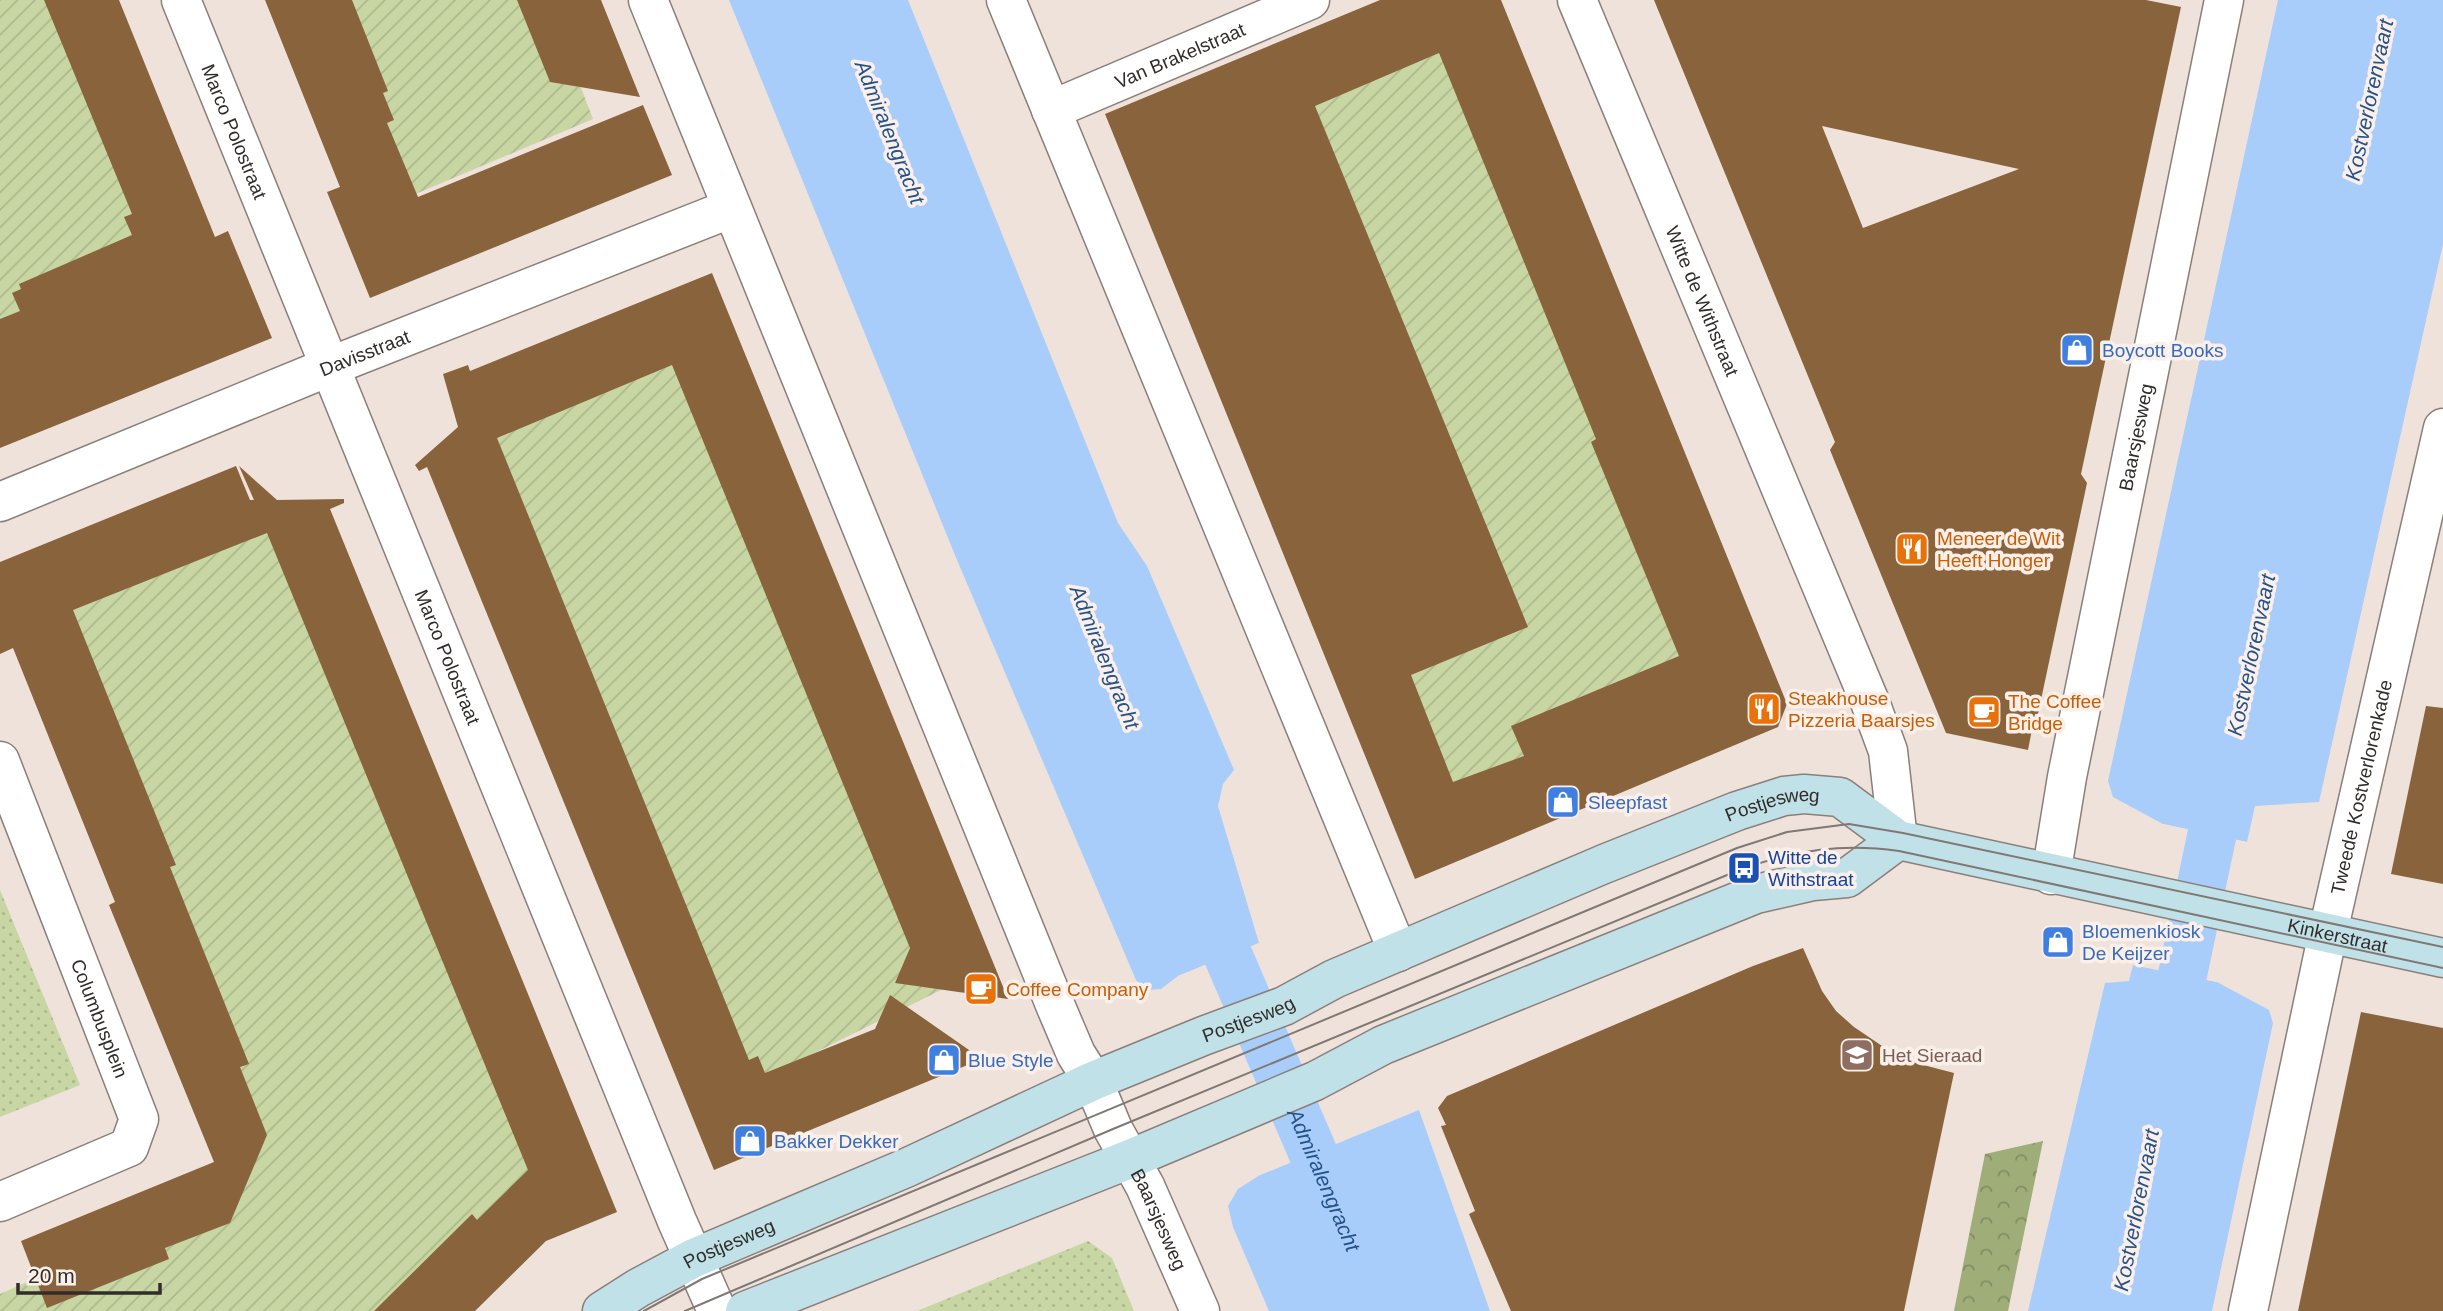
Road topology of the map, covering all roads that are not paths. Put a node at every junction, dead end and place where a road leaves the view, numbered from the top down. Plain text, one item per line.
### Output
1 (181, 0) edge
2 (648, 0) edge
3 (1006, 0) edge
4 (1310, 0) edge
5 (1577, 0) edge
6 (2224, 0) edge
7 (1051, 110) junction
8 (732, 208) junction
9 (331, 366) junction
10 (2443, 428) edge
11 (0, 502) edge
12 (0, 761) edge
13 (1898, 841) junction
14 (2050, 875) junction
15 (2231, 914) joint
16 (2328, 933) junction
17 (1398, 952) junction
18 (2443, 958) edge
19 (1093, 1081) junction
20 (1122, 1144) junction
21 (0, 1202) edge
22 (694, 1258) junction
23 (602, 1311) edge
24 (717, 1311) edge
25 (745, 1311) edge
26 (1200, 1311) edge
27 (2248, 1311) edge

1 - 9 street, Marco Polostraat
2 - 8 street
3 - 7 street
4 - 7 street, Van Brakelstraat
5 - 13 street, Witte de Withstraat
6 - 14 street, Baarsjesweg
7 - 17 street
8 - 9 street, Davisstraat
8 - 19 street
9 - 11 street, Davisstraat
9 - 22 street, Marco Polostraat
10 - 16 street, Tweede Kostverlorenkade
12 - 21 street, Columbusplein
13 - 14 street, Postjesweg
13 - 17 street, Postjesweg
13 - 20 street
14 - 15 street, Postjesweg
15 - 16 street, Kinkerstraat
16 - 18 street, Kinkerstraat
16 - 27 street, Tweede Kostverlorenkade
17 - 19 street, Postjesweg
19 - 20 street
19 - 22 street, Postjesweg
20 - 25 street
20 - 26 street, Baarsjesweg
22 - 23 street, Postjesweg
22 - 24 street, Marco Polostraat

